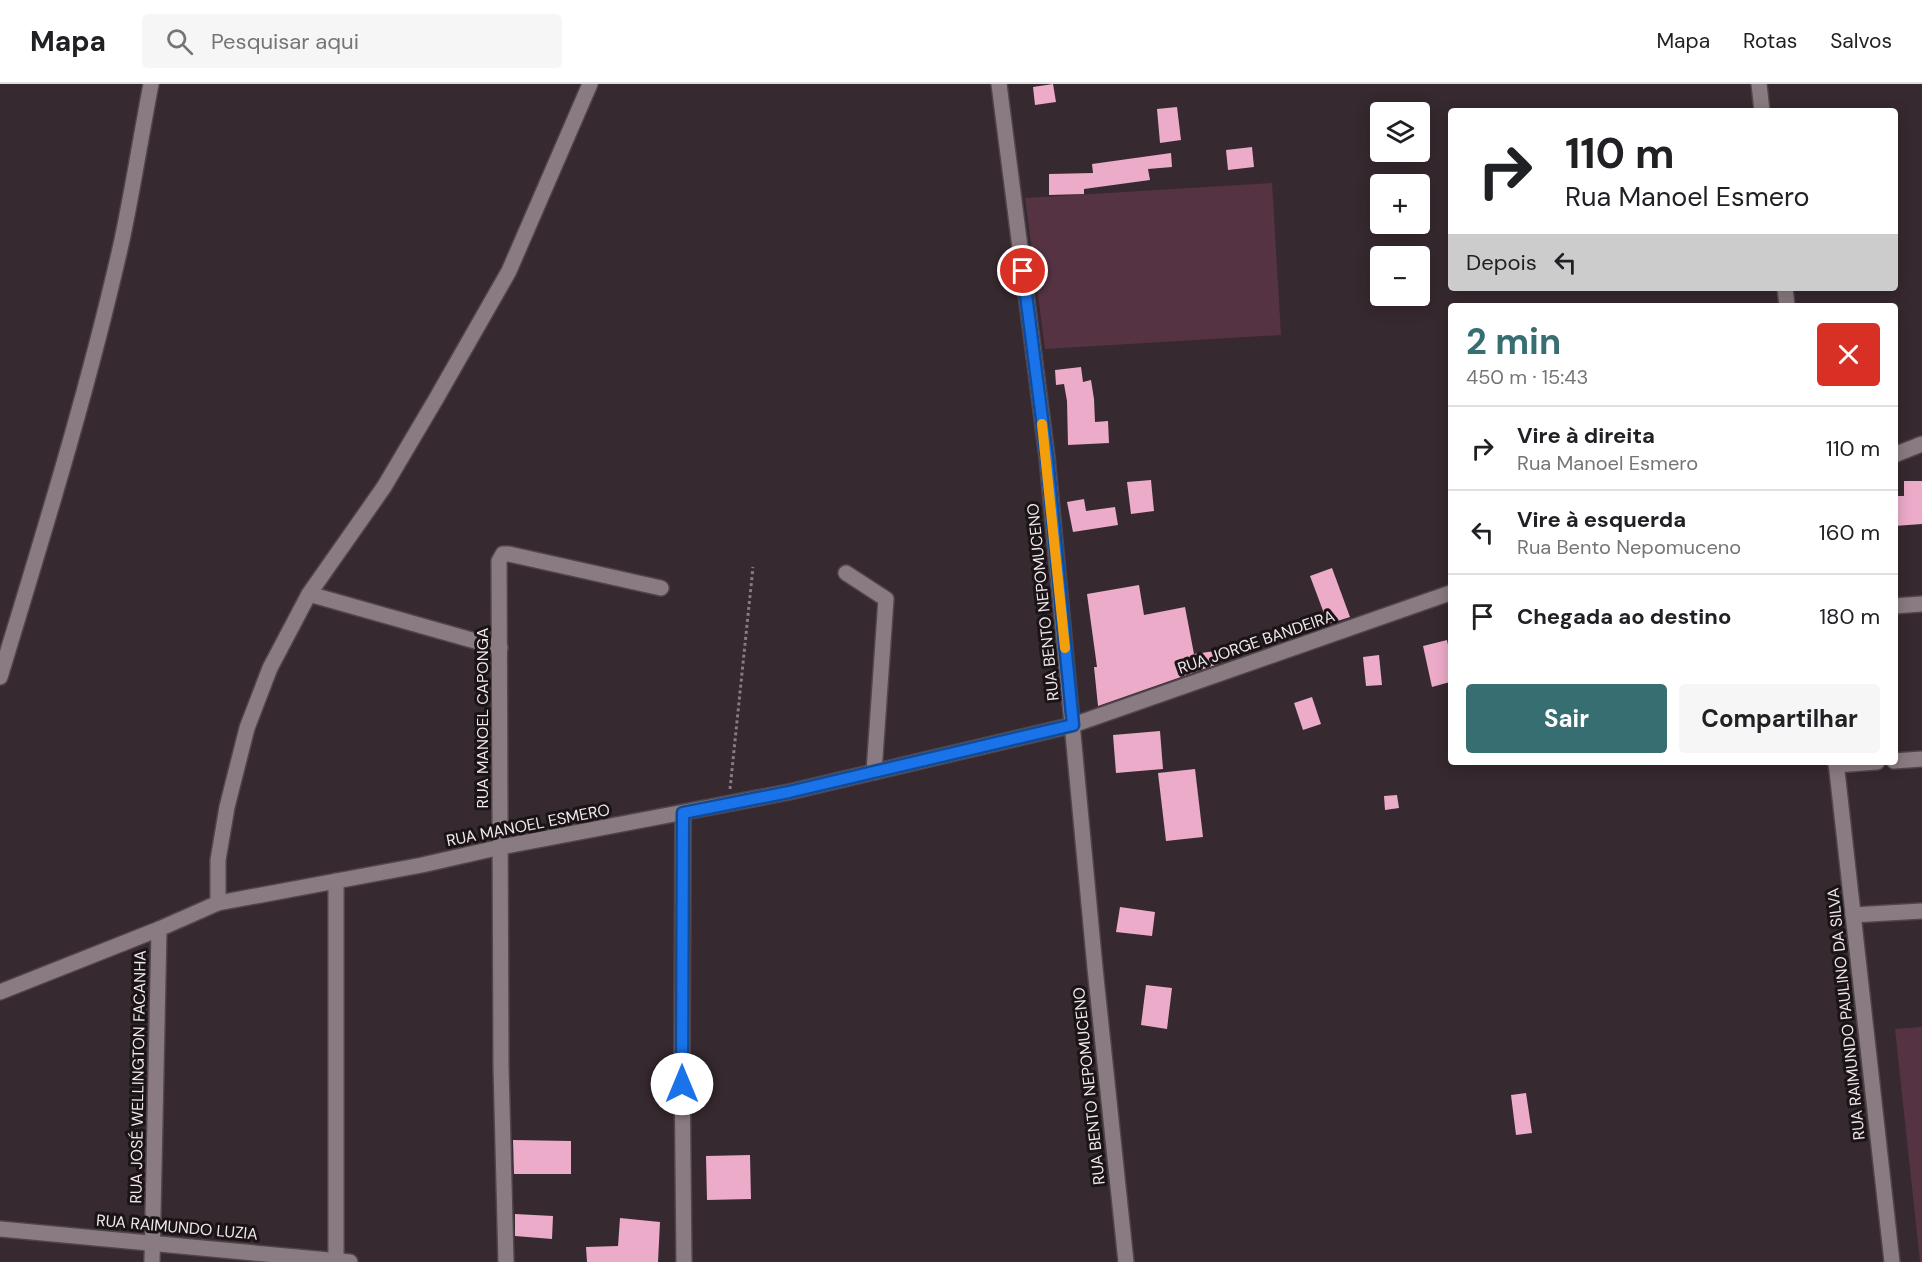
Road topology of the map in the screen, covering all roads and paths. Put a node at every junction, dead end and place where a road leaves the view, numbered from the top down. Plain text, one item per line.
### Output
1 (151, 84) edge
2 (590, 84) edge
3 (999, 84) edge
4 (1759, 84) edge
5 (1762, 108) edge
6 (1922, 444) edge
7 (1898, 453) edge
8 (753, 567) dead end
9 (846, 573) dead end
10 (661, 588) dead end
11 (309, 594) junction
12 (1448, 595) edge
13 (1922, 604) edge
14 (1898, 606) edge
15 (500, 648) junction
16 (0, 677) edge
17 (1073, 725) junction
18 (1922, 759) edge
19 (1898, 761) edge
20 (1836, 765) edge
21 (874, 772) junction
22 (729, 794) dead end
23 (683, 813) junction
24 (501, 847) junction
25 (336, 881) junction
26 (218, 903) junction
27 (1922, 911) edge
28 (1853, 915) junction
29 (159, 929) junction
30 (0, 992) edge
31 (0, 1229) edge
32 (152, 1242) junction
33 (152, 1262) edge
34 (340, 1262) edge
35 (506, 1262) edge
36 (684, 1262) edge
37 (1126, 1262) edge
38 (1892, 1262) edge

1 - 16 street
2 - 11 street
3 - 17 street, RUA BENTO NEPOMUCENO
4 - 5 street
6 - 7 street
8 - 22 path
9 - 21 street
10 - 15 street, RUA MANOEL CAPONGA
11 - 15 street
11 - 26 street
12 - 17 street, RUA JORGE BANDEIRA
13 - 14 street
15 - 24 street, RUA MANOEL CAPONGA
17 - 21 street, RUA MANOEL ESMERO
17 - 37 street, RUA BENTO NEPOMUCENO
18 - 19 street
20 - 28 street, RUA RAIMUNDO PAULINO DA SILVA
21 - 23 street, RUA MANOEL ESMERO
23 - 24 street, RUA MANOEL ESMERO
23 - 36 street
24 - 25 street, RUA MANOEL ESMERO
24 - 35 street, RUA MANOEL CAPONGA
25 - 26 street, RUA MANOEL ESMERO
25 - 34 street
26 - 29 street, RUA MANOEL ESMERO
27 - 28 street
28 - 38 street, RUA RAIMUNDO PAULINO DA SILVA
29 - 30 street, RUA MANOEL ESMERO
29 - 32 street, RUA JOSÉ WELLINGTON FACANHA
31 - 32 street, RUA RAIMUNDO LUZIA
32 - 33 street, RUA JOSÉ WELLINGTON FACANHA
32 - 34 street, RUA RAIMUNDO LUZIA

